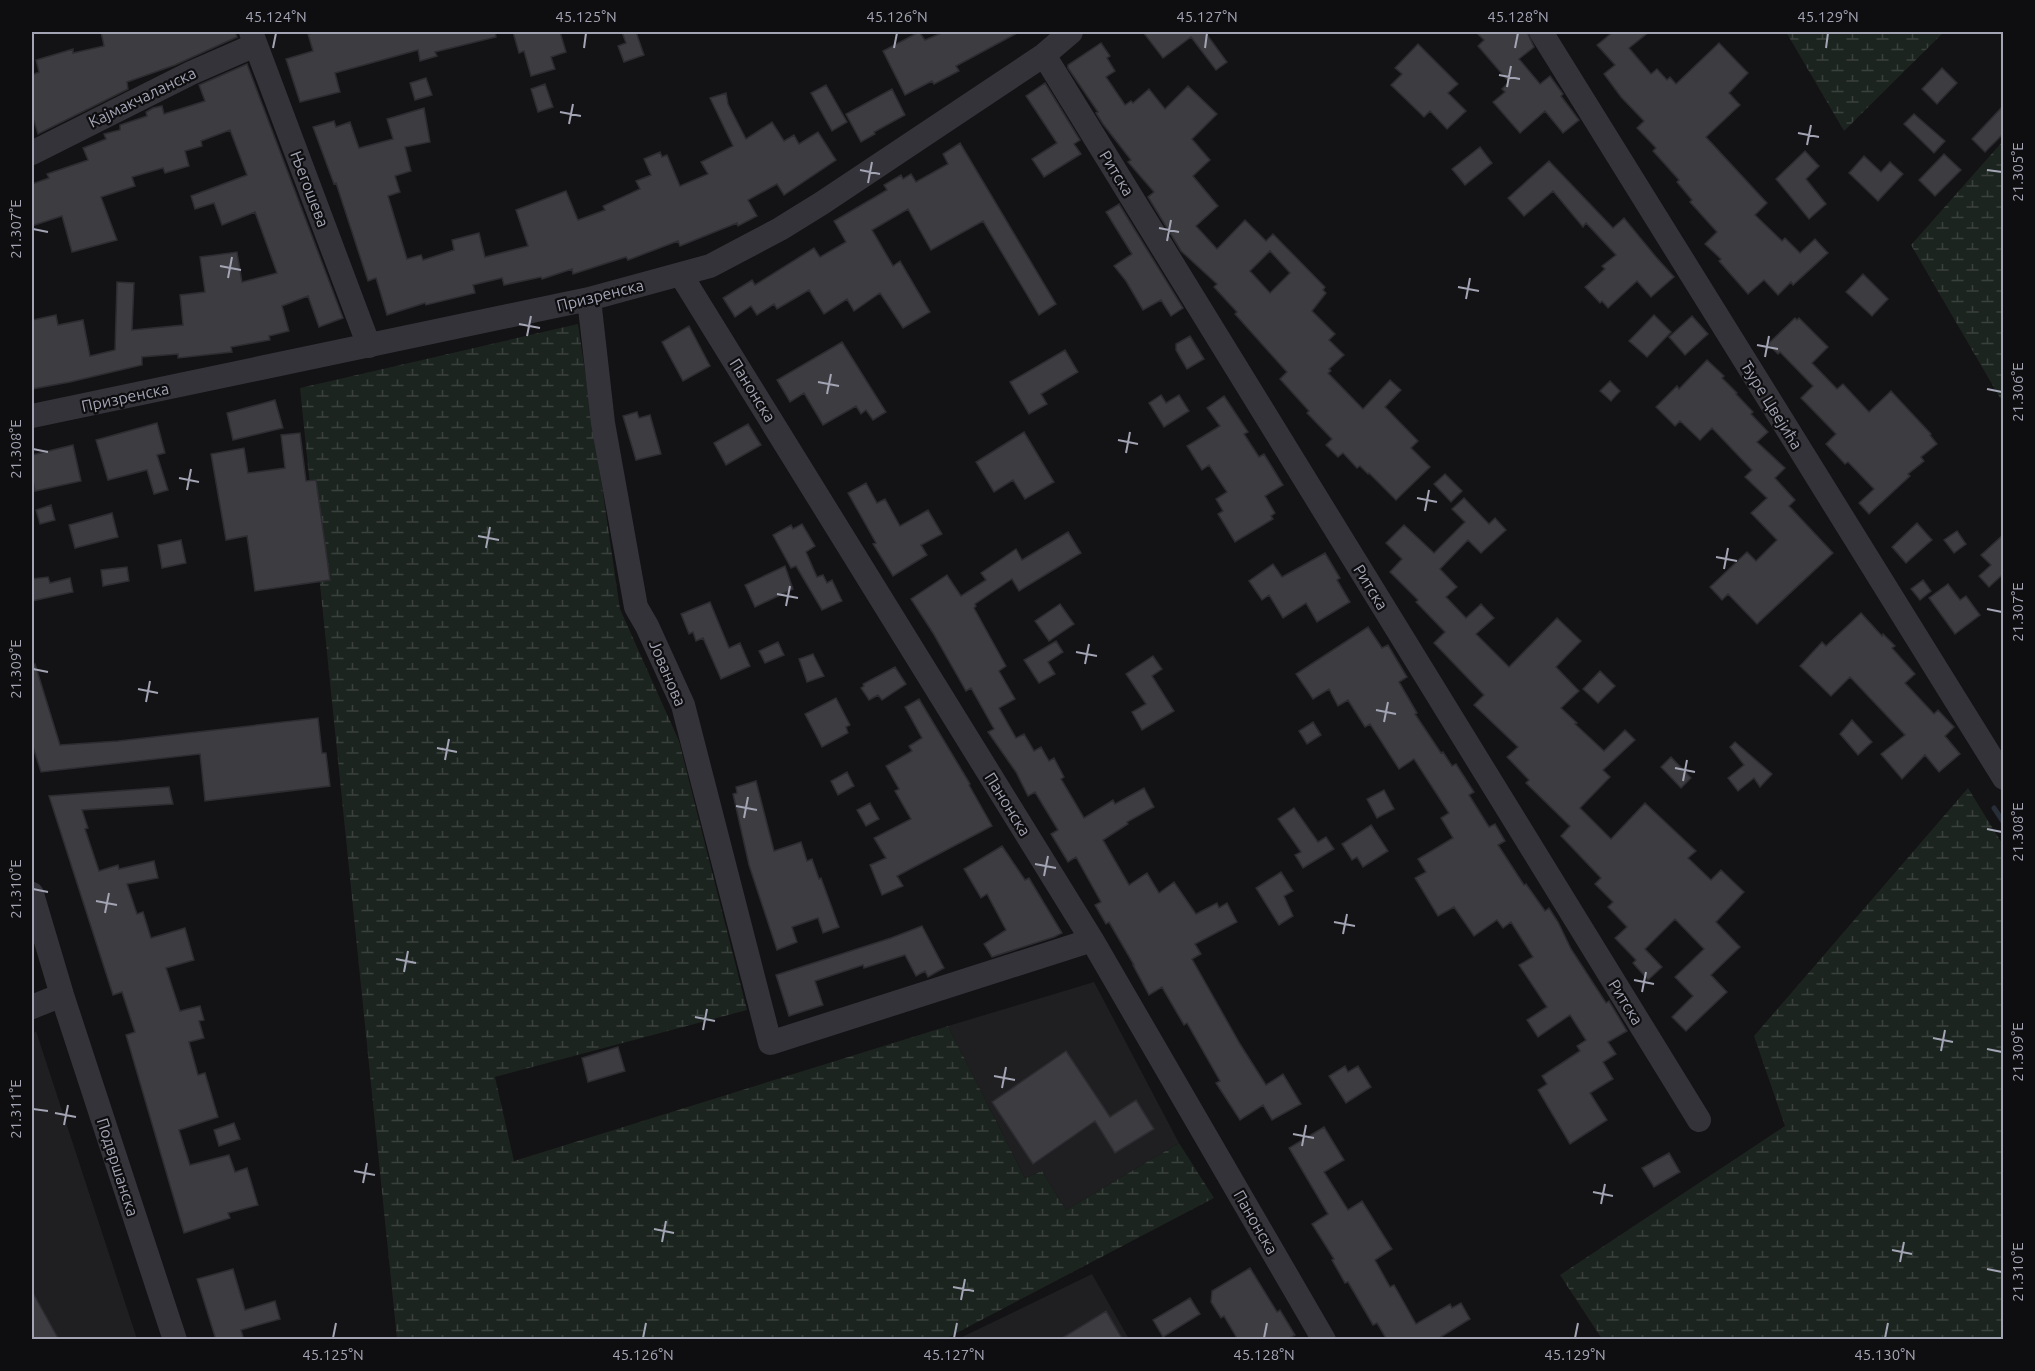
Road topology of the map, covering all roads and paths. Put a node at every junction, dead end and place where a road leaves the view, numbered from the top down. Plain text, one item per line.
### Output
1 (1071, 32) edge
2 (1541, 32) edge
3 (253, 35) edge
4 (1044, 55) junction
5 (32, 153) edge
6 (681, 275) junction
7 (589, 299) junction
8 (369, 346) junction
9 (32, 416) edge
10 (2004, 778) edge
11 (32, 894) edge
12 (1092, 940) junction
13 (62, 995) junction
14 (32, 1007) edge
15 (1699, 1120) dead end
16 (1321, 1338) edge
17 (175, 1340) edge

1 - 4 street, Призренска
2 - 10 street, Ђуре Цвејића
3 - 5 street, Кајмакчаланска
3 - 8 street, Његошева
4 - 6 street, Призренска
4 - 15 street, Ритска
6 - 7 street, Призренска
6 - 12 street, Панонска
7 - 8 street, Призренска
7 - 12 street, Јованова
8 - 9 street, Призренска
11 - 13 street, Подвршанска
12 - 16 street, Панонска
13 - 14 street
13 - 17 street, Подвршанска

